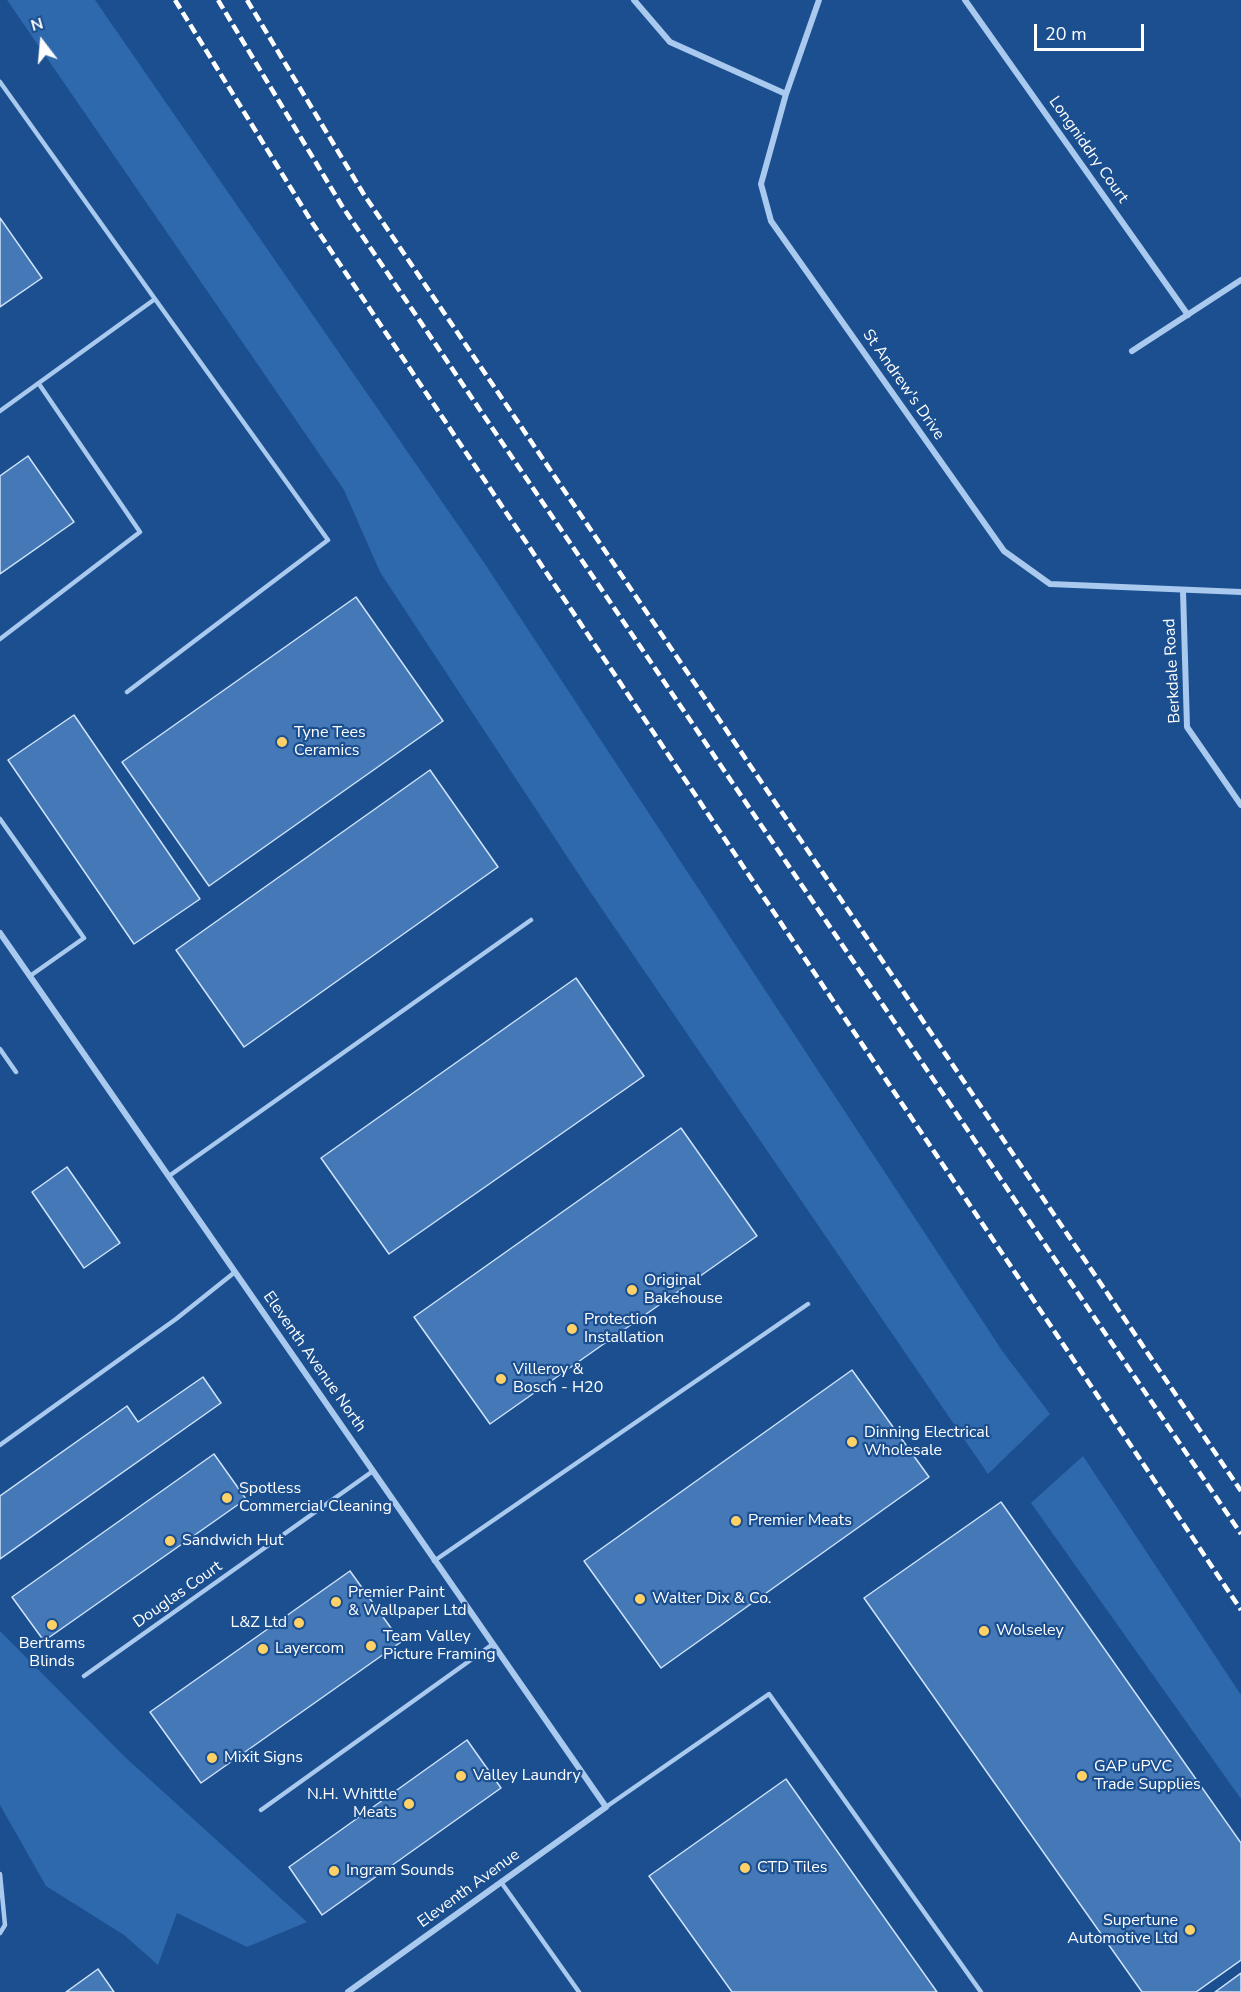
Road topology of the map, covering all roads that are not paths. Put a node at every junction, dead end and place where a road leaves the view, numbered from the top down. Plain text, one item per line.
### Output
1 (634, 0) edge
2 (819, 0) edge
3 (965, 0) edge
4 (0, 82) edge
5 (786, 94) junction
6 (1241, 280) edge
7 (155, 299) junction
8 (1188, 315) junction
9 (1132, 351) dead end
10 (39, 384) junction
11 (0, 411) edge
12 (1183, 591) junction
13 (1241, 592) edge
14 (0, 639) edge
15 (127, 692) dead end
16 (1241, 806) edge
17 (0, 819) edge
18 (531, 920) dead end
19 (0, 933) edge
20 (30, 976) junction
21 (0, 1049) edge
22 (16, 1072) dead end
23 (169, 1176) junction
24 (235, 1272) junction
25 (808, 1304) dead end
26 (0, 1445) edge
27 (373, 1471) junction
28 (434, 1561) junction
29 (493, 1644) junction
30 (84, 1676) dead end
31 (606, 1807) junction
32 (261, 1810) dead end
33 (0, 1874) edge
34 (501, 1882) junction
35 (0, 1933) edge
36 (348, 1992) edge
37 (579, 1992) edge
38 (981, 1992) edge

1 - 5 street
2 - 5 street, St Andrew's Drive
3 - 8 street, Longniddry Court
4 - 7 lane
5 - 12 street, St Andrew's Drive
6 - 8 street
7 - 10 lane
7 - 15 lane
8 - 9 street
10 - 11 lane
10 - 14 lane
12 - 13 street, St Andrew's Drive
12 - 16 street, Berkdale Road
17 - 20 lane
18 - 23 lane
19 - 20 street, Eleventh Avenue North
20 - 23 street, Eleventh Avenue North
21 - 22 lane
23 - 24 street, Eleventh Avenue North
24 - 26 lane
24 - 27 street, Eleventh Avenue North
25 - 28 lane
27 - 28 street, Eleventh Avenue North
27 - 30 lane, Douglas Court
28 - 29 street, Eleventh Avenue North
29 - 31 street, Eleventh Avenue North
29 - 32 lane
31 - 34 street, Eleventh Avenue
31 - 38 lane
33 - 35 lane
34 - 36 street, Eleventh Avenue
34 - 37 lane

